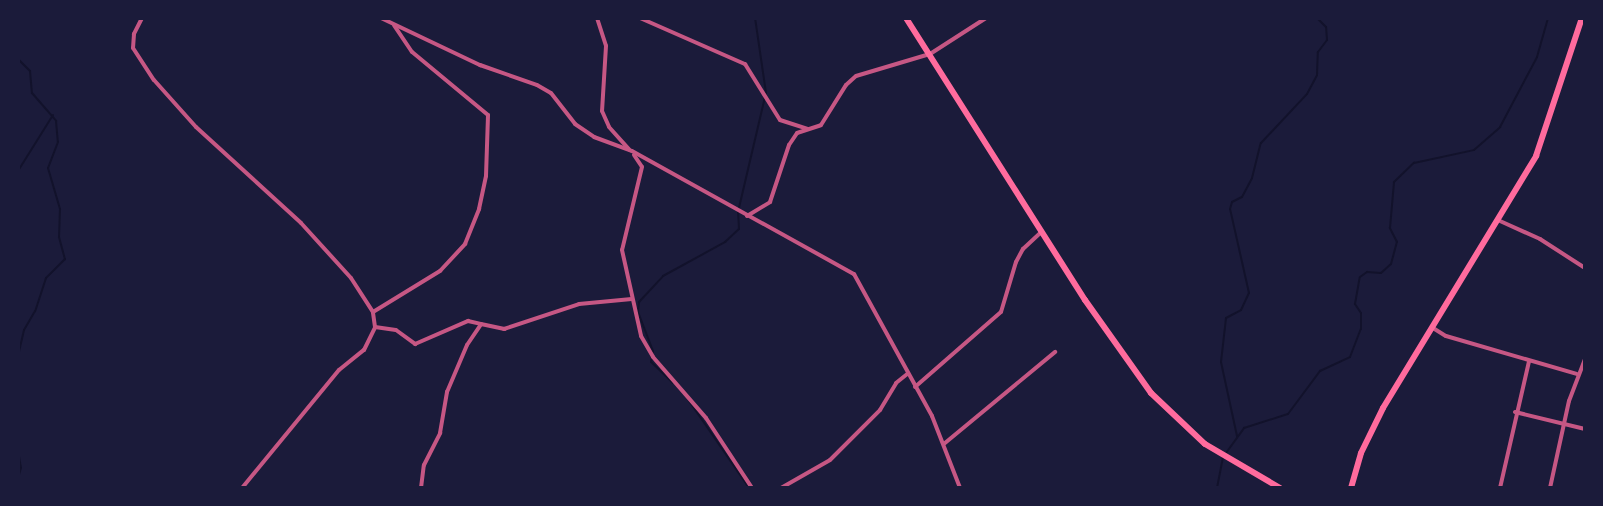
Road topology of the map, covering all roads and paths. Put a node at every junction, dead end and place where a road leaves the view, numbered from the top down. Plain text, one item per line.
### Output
1 (142, 18) edge
2 (381, 18) edge
3 (597, 18) edge
4 (640, 18) edge
5 (906, 18) edge
6 (986, 18) edge
7 (1582, 18) edge
8 (394, 24) junction
9 (930, 54) junction
10 (808, 129) junction
11 (632, 151) junction
12 (746, 216) junction
13 (1500, 221) junction
14 (1042, 232) junction
15 (1585, 268) edge
16 (632, 299) junction
17 (373, 312) junction
18 (481, 324) junction
19 (375, 327) junction
20 (1433, 328) junction
21 (1055, 352) dead end
22 (1585, 358) edge
23 (1529, 361) junction
24 (907, 374) junction
25 (1577, 374) junction
26 (915, 387) junction
27 (1515, 412) junction
28 (1563, 424) junction
29 (1585, 429) edge
30 (945, 443) junction
31 (242, 488) edge
32 (421, 488) edge
33 (752, 488) edge
34 (781, 488) edge
35 (960, 488) edge
36 (1280, 488) edge
37 (1350, 488) edge
38 (1500, 488) edge
39 (1550, 488) edge

1 - 17 street
2 - 8 street
3 - 11 street
4 - 10 street
5 - 9 main road
6 - 9 street
7 - 13 main road
8 - 11 street
8 - 17 street
9 - 10 street
9 - 14 main road
10 - 12 street
11 - 12 street
11 - 16 street
12 - 24 street
13 - 15 street
13 - 20 main road
14 - 26 street
14 - 36 main road
16 - 18 street
16 - 33 street
17 - 19 street
18 - 19 street
18 - 32 street
19 - 31 street
20 - 23 street
20 - 37 main road
21 - 30 street
22 - 25 street
23 - 25 street
23 - 27 street
24 - 26 street
24 - 34 street
25 - 28 street
26 - 30 street
27 - 28 street
27 - 38 street
28 - 29 street
28 - 39 street
30 - 35 street

